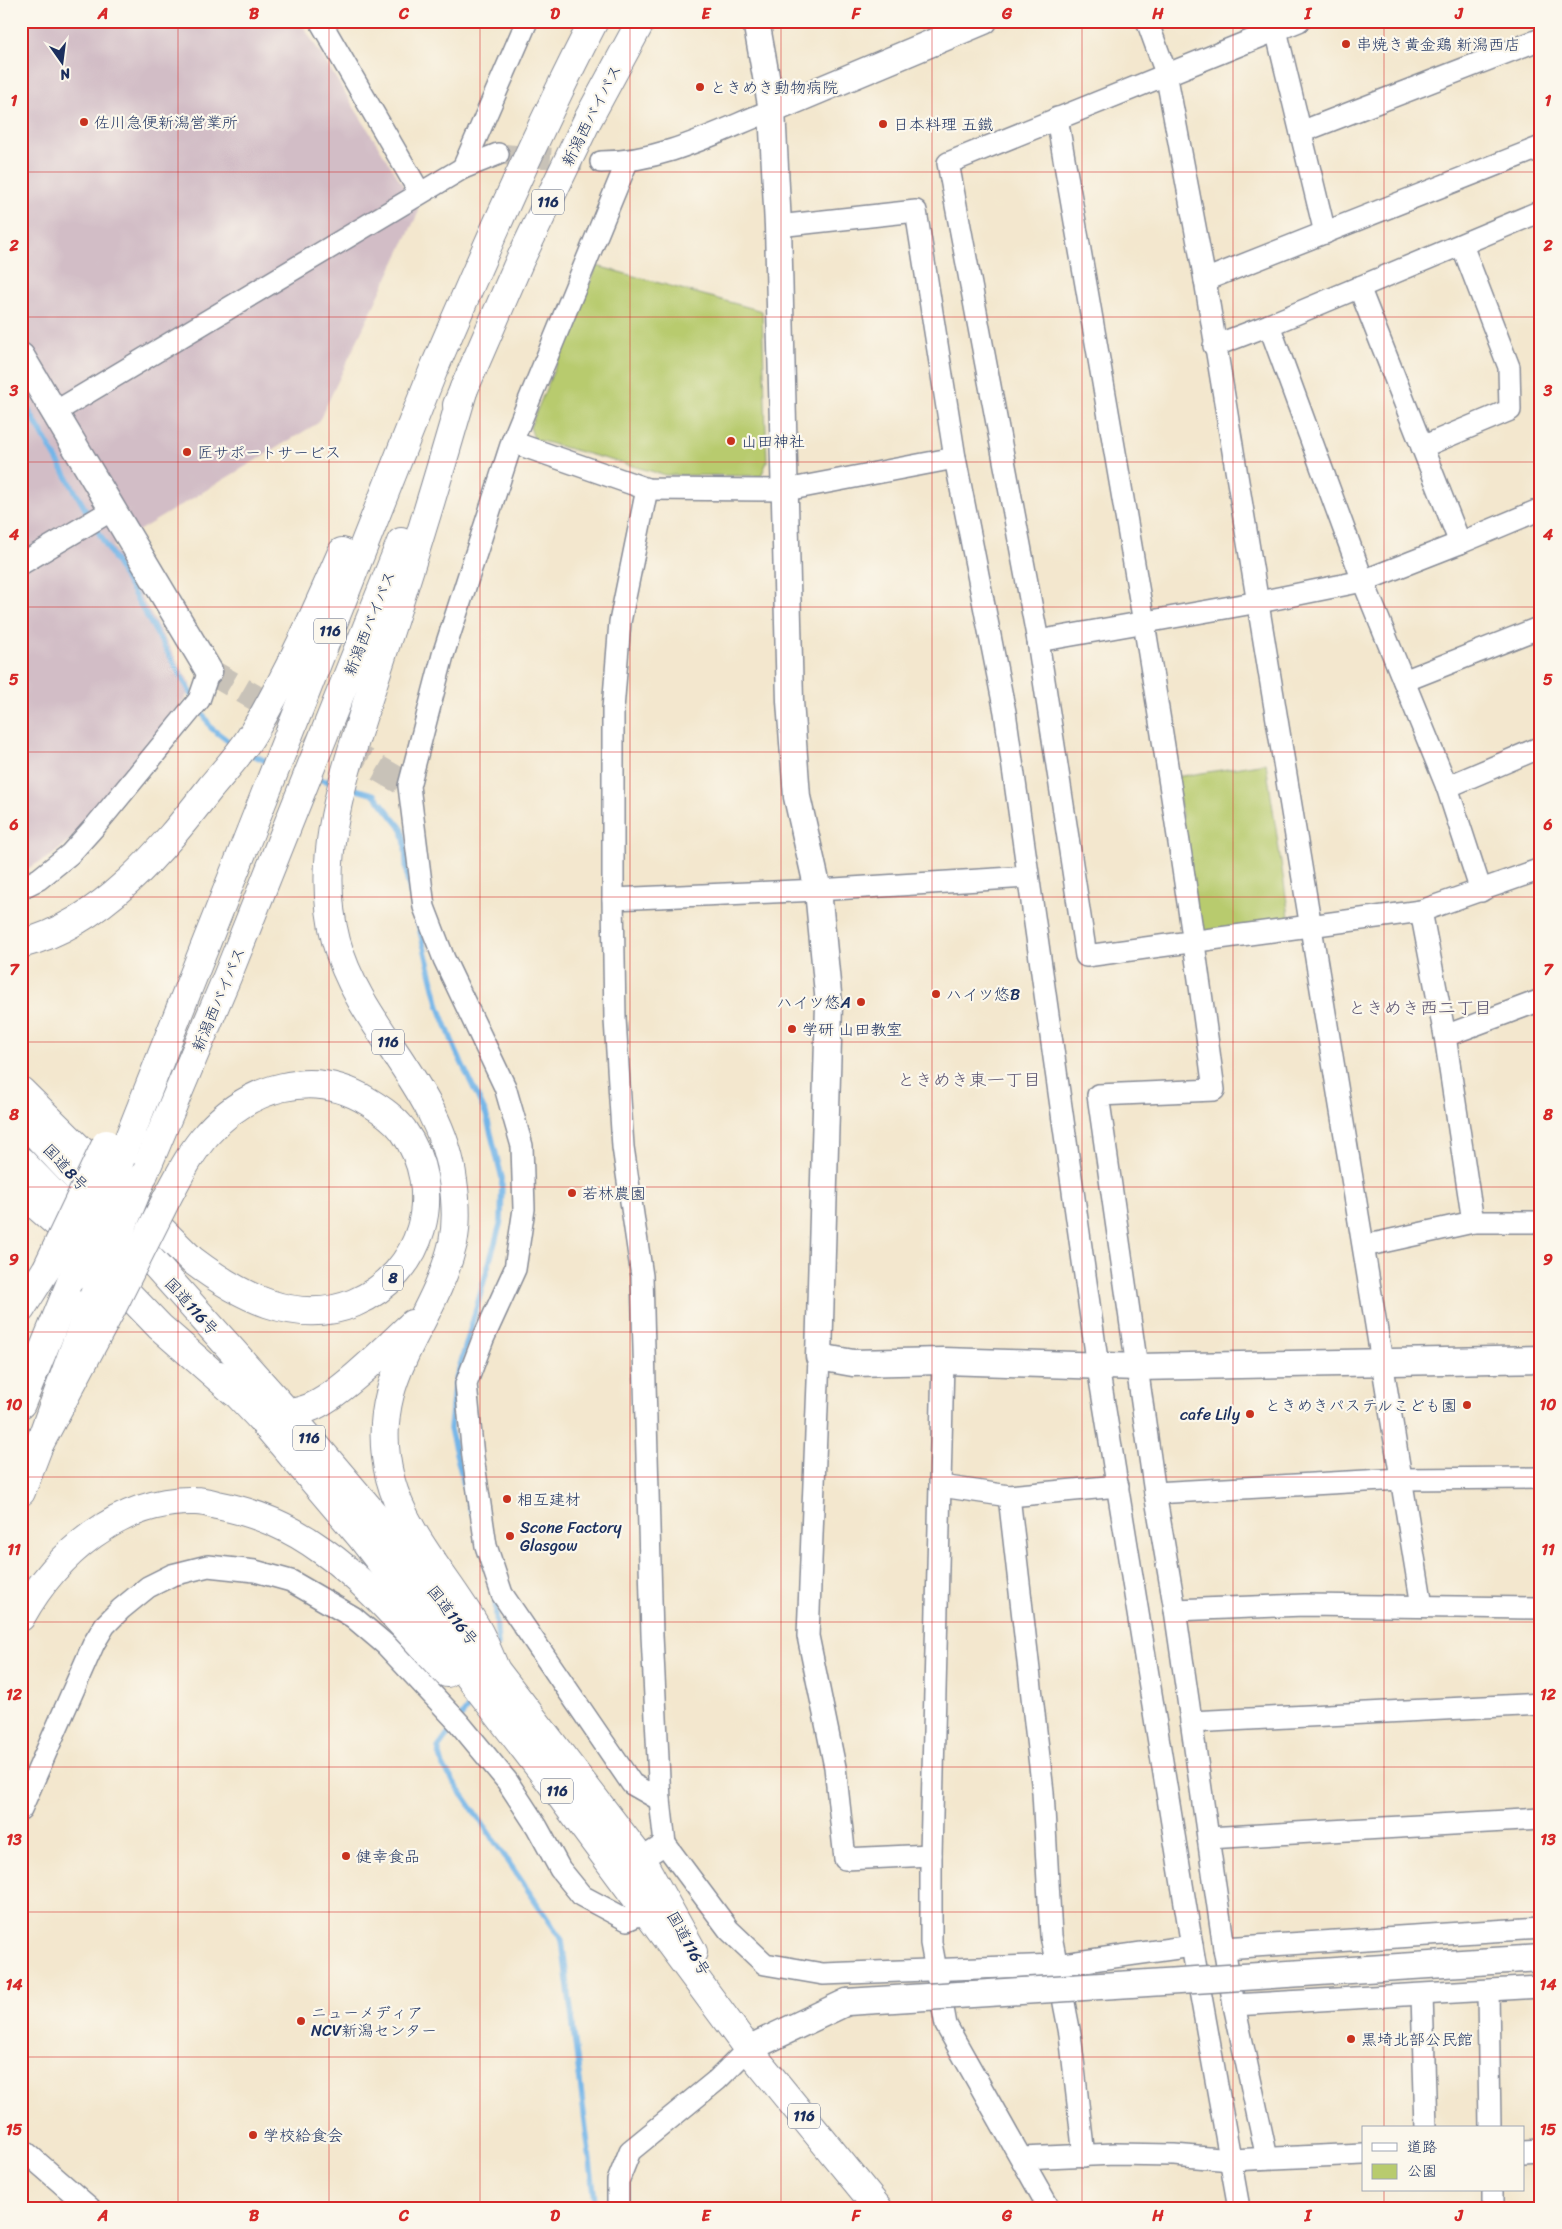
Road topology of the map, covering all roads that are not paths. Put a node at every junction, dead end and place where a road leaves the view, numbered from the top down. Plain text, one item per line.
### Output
1 (320, 21) edge
2 (527, 21) edge
3 (594, 21) edge
4 (642, 21) edge
5 (756, 21) edge
6 (984, 21) edge
7 (1147, 21) edge
8 (1299, 21) edge
9 (1276, 30) junction
10 (1541, 39) edge
11 (1166, 73) junction
12 (772, 110) junction
13 (1057, 118) junction
14 (1301, 132) junction
15 (1541, 147) edge
16 (498, 154) tunnel mouth
17 (601, 162) tunnel mouth
18 (627, 162) junction
19 (463, 168) junction
20 (420, 193) junction
21 (1541, 211) edge
22 (778, 226) junction
23 (1325, 233) junction
24 (1462, 244) junction
25 (1205, 280) junction
26 (1359, 288) junction
27 (1269, 325) junction
28 (1214, 346) junction
29 (21, 356) edge
30 (433, 371) junction
31 (464, 388) junction
32 (55, 412) junction
33 (512, 442) junction
34 (1422, 447) junction
35 (955, 458) junction
36 (648, 489) junction
37 (786, 490) junction
38 (1541, 509) edge
39 (112, 510) junction
40 (1460, 544) junction
41 (21, 564) edge
42 (1362, 581) junction
43 (1259, 602) junction
44 (1144, 622) junction
45 (1541, 627) edge
46 (1038, 641) junction
47 (209, 671) joint
48 (1404, 681) junction
49 (1541, 747) edge
50 (1447, 787) junction
51 (1541, 869) edge
52 (1028, 877) junction
53 (21, 888) edge
54 (818, 890) junction
55 (1481, 891) junction
56 (613, 899) junction
57 (1420, 911) junction
58 (1309, 927) junction
59 (1195, 942) junction
60 (21, 944) edge
61 (1541, 1000) edge
62 (1445, 1036) junction
63 (21, 1091) edge
64 (21, 1119) edge
65 (113, 1151) junction
66 (21, 1161) edge
67 (21, 1192) edge
68 (1473, 1222) junction
69 (1541, 1222) edge
70 (107, 1228) junction
71 (1364, 1246) junction
72 (432, 1300) junction
73 (102, 1303) junction
74 (21, 1309) edge
75 (819, 1357) junction
76 (1541, 1359) edge
77 (943, 1361) junction
78 (1382, 1364) junction
79 (1098, 1367) junction
80 (1138, 1367) junction
81 (234, 1392) junction
82 (21, 1404) edge
83 (289, 1414) junction
84 (260, 1418) junction
85 (1541, 1478) edge
86 (1401, 1479) junction
87 (941, 1486) junction
88 (1118, 1486) junction
89 (21, 1492) edge
90 (1155, 1493) junction
91 (1009, 1496) junction
92 (1422, 1606) junction
93 (1541, 1608) edge
94 (1176, 1610) junction
95 (21, 1617) edge
96 (496, 1671) junction
97 (1541, 1704) edge
98 (1191, 1722) junction
99 (548, 1779) junction
100 (660, 1800) junction
101 (21, 1809) edge
102 (1541, 1818) edge
103 (1208, 1838) junction
104 (665, 1844) junction
105 (931, 1855) junction
106 (641, 1859) junction
107 (645, 1912) junction
108 (1541, 1928) edge
109 (1192, 1946) junction
110 (1224, 1948) junction
111 (1541, 1958) edge
112 (1056, 1965) junction
113 (936, 1970) junction
114 (1541, 1987) edge
115 (1488, 1991) junction
116 (1422, 1995) junction
117 (1234, 2005) junction
118 (748, 2049) junction
119 (1426, 2126) edge
120 (1490, 2126) edge
121 (21, 2148) edge
122 (1541, 2151) edge
123 (1524, 2152) edge
124 (1362, 2154) edge
125 (1084, 2156) junction
126 (1022, 2158) junction
127 (1267, 2158) junction
128 (1231, 2160) junction
129 (1492, 2192) edge
130 (90, 2208) edge
131 (618, 2208) edge
132 (878, 2208) edge
133 (1049, 2208) edge
134 (1239, 2208) edge
135 (1493, 2208) edge

1 - 20 street
2 - 19 street
3 - 30 highway, 新潟西バイパス / 116
4 - 31 highway, 新潟西バイパス / 116
5 - 12 street
6 - 12 street
7 - 11 street
8 - 9 street
9 - 11 street
9 - 14 street
10 - 14 street
11 - 13 street
11 - 25 street
12 - 18 street
12 - 22 street
13 - 44 street
13 - 46 street
14 - 23 street
15 - 23 street
16 - 19 street
17 - 18 street
18 - 33 street
19 - 20 street
20 - 32 street
21 - 24 street
22 - 35 street
22 - 37 street
23 - 25 street
24 - 26 street
24 - 34 street
25 - 28 street
26 - 27 street
26 - 34 street
27 - 28 street
27 - 42 street
28 - 43 street
29 - 32 street
30 - 60 highway
30 - 65 highway, 新潟西バイパス / 116
31 - 70 highway, 新潟西バイパス / 116, bridge
31 - 72 highway, 116
32 - 39 street
33 - 36 street
33 - 100 street
34 - 40 street
35 - 37 street
35 - 52 street
36 - 37 street
36 - 56 street
37 - 54 street
38 - 40 street
39 - 41 street
39 - 47 street
40 - 42 street
42 - 43 street
42 - 48 street
43 - 44 street
43 - 58 street
44 - 46 street
44 - 59 street
45 - 48 street
46 - 59 street
47 - 53 street
48 - 50 street
49 - 50 street
50 - 55 street
51 - 55 street
52 - 54 street
52 - 79 street
54 - 56 street
54 - 75 street
55 - 57 street
56 - 100 street
57 - 58 street
57 - 62 street
58 - 59 street
58 - 71 street
59 - 80 street
61 - 62 street
62 - 68 street
63 - 73 highway, 8, bridge
64 - 70 highway, 国道8号
65 - 70 highway, 116, bridge
65 - 74 highway, 116, bridge
66 - 70 highway, 国道8号
67 - 81 highway, 116
68 - 69 street
68 - 71 street
70 - 73 highway, 8, bridge
70 - 81 highway, 国道116号 / 116
70 - 82 highway, bridge
70 - 83 highway, 国道116号 / 116
71 - 78 street
72 - 83 highway
72 - 96 highway, 116
73 - 89 highway, 8
75 - 77 street
75 - 105 street
76 - 78 street
77 - 79 street
77 - 87 street
78 - 80 street
78 - 86 street
79 - 80 street
79 - 88 street
80 - 90 street
81 - 84 highway, 国道116号 / 116
83 - 84 highway
83 - 96 highway, 国道116号 / 116
84 - 99 highway, 国道116号 / 116
85 - 86 street
86 - 90 street
86 - 92 street
87 - 91 street
87 - 105 street
88 - 91 street
88 - 109 street
90 - 94 street
91 - 112 street
92 - 93 street
92 - 94 street
94 - 98 street
95 - 99 highway
96 - 106 highway, 国道116号 / 116
97 - 98 street
98 - 103 street
99 - 107 highway, 国道116号 / 116
100 - 104 street
101 - 107 street
102 - 103 street
103 - 110 street
104 - 106 street
104 - 113 street
105 - 113 street
106 - 118 highway, 国道116号 / 116
107 - 118 highway, 国道116号 / 116
108 - 110 street
109 - 112 street
109 - 128 street
110 - 117 street
111 - 118 street, bridge
112 - 113 street
112 - 125 street
113 - 126 street
114 - 115 street
115 - 116 street
115 - 120 street
116 - 117 street
116 - 119 street
117 - 127 street
118 - 131 street
118 - 132 highway, 国道116号 / 116
121 - 130 street
122 - 123 street
124 - 127 street
125 - 126 street
125 - 128 street
126 - 133 street
127 - 128 street
128 - 134 street
129 - 135 street

